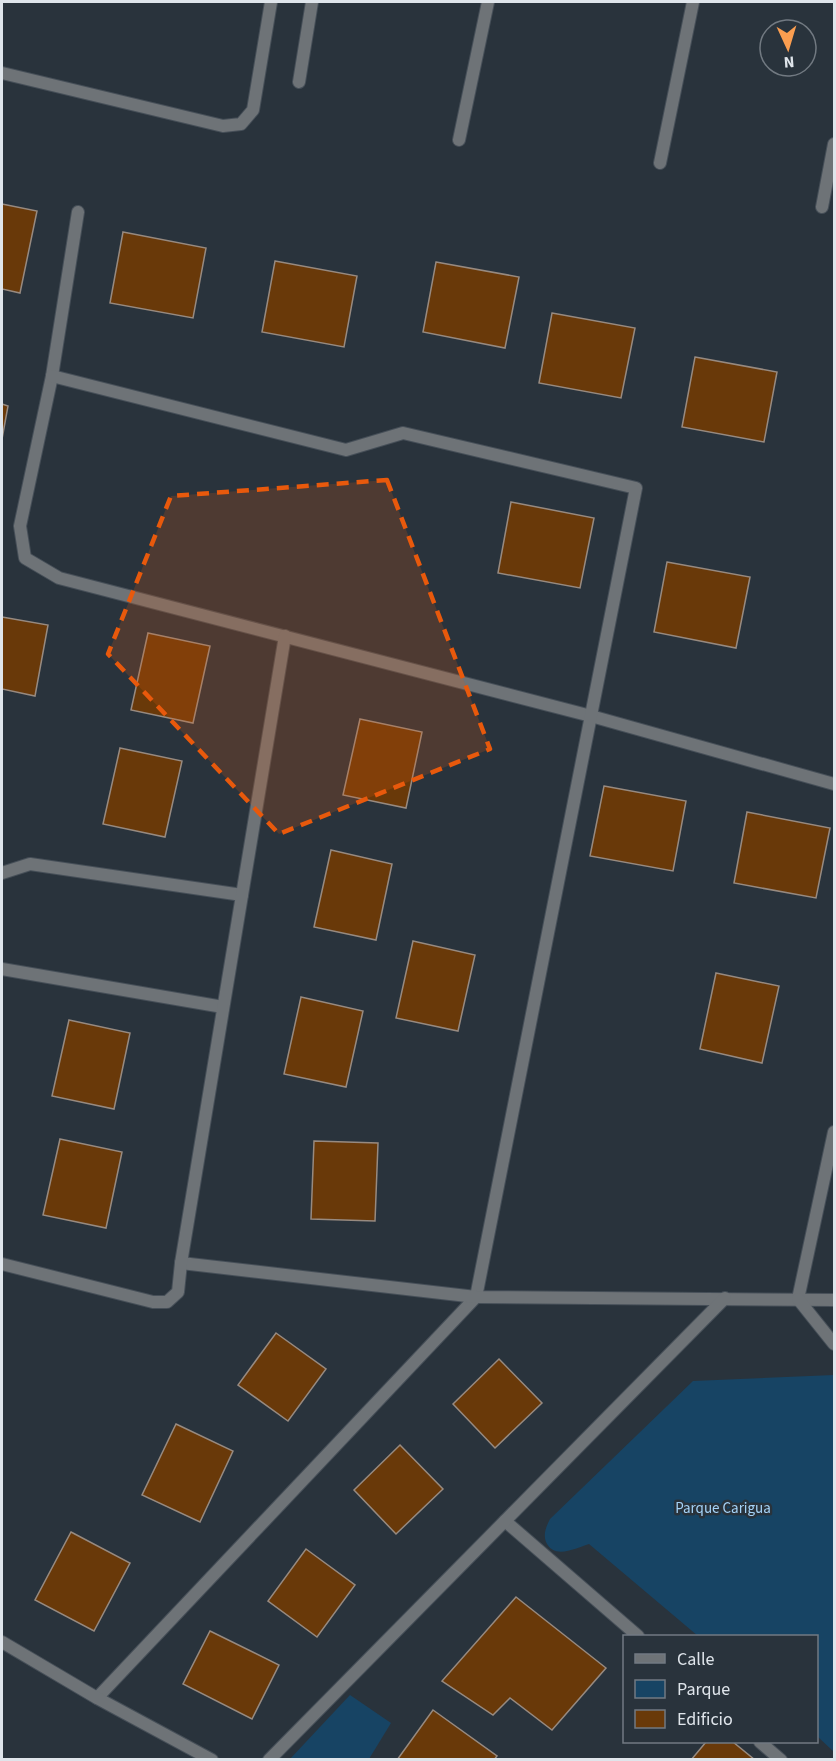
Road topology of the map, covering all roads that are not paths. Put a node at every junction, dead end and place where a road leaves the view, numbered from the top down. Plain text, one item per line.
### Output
1 (271, 2) edge
2 (312, 2) edge
3 (488, 2) edge
4 (693, 2) edge
5 (2, 73) edge
6 (299, 82) dead end
7 (459, 140) dead end
8 (834, 144) edge
9 (660, 163) dead end
10 (822, 207) dead end
11 (78, 212) dead end
12 (52, 376) junction
13 (285, 636) junction
14 (591, 716) junction
15 (834, 784) edge
16 (2, 873) edge
17 (243, 895) junction
18 (2, 969) edge
19 (223, 1007) junction
20 (834, 1132) edge
21 (181, 1263) junction
22 (2, 1264) edge
23 (476, 1297) junction
24 (725, 1298) junction
25 (798, 1299) junction
26 (834, 1300) edge
27 (834, 1344) edge
28 (505, 1521) junction
29 (637, 1635) edge
30 (2, 1642) edge
31 (97, 1698) junction
32 (761, 1743) edge
33 (212, 1760) edge
34 (269, 1760) edge
35 (781, 1760) edge

1 - 5 street
2 - 6 street
3 - 7 street
4 - 9 street
8 - 10 street
11 - 12 street
12 - 13 street
12 - 14 street
13 - 14 street
13 - 17 street
14 - 15 street
14 - 23 street
16 - 17 street
17 - 19 street
18 - 19 street
19 - 21 street
20 - 25 street
21 - 22 street
21 - 23 street
23 - 24 street
23 - 31 street
24 - 25 street
24 - 28 street
25 - 26 street
25 - 27 street
28 - 29 street
28 - 34 street
30 - 31 street
31 - 33 street
32 - 35 street

